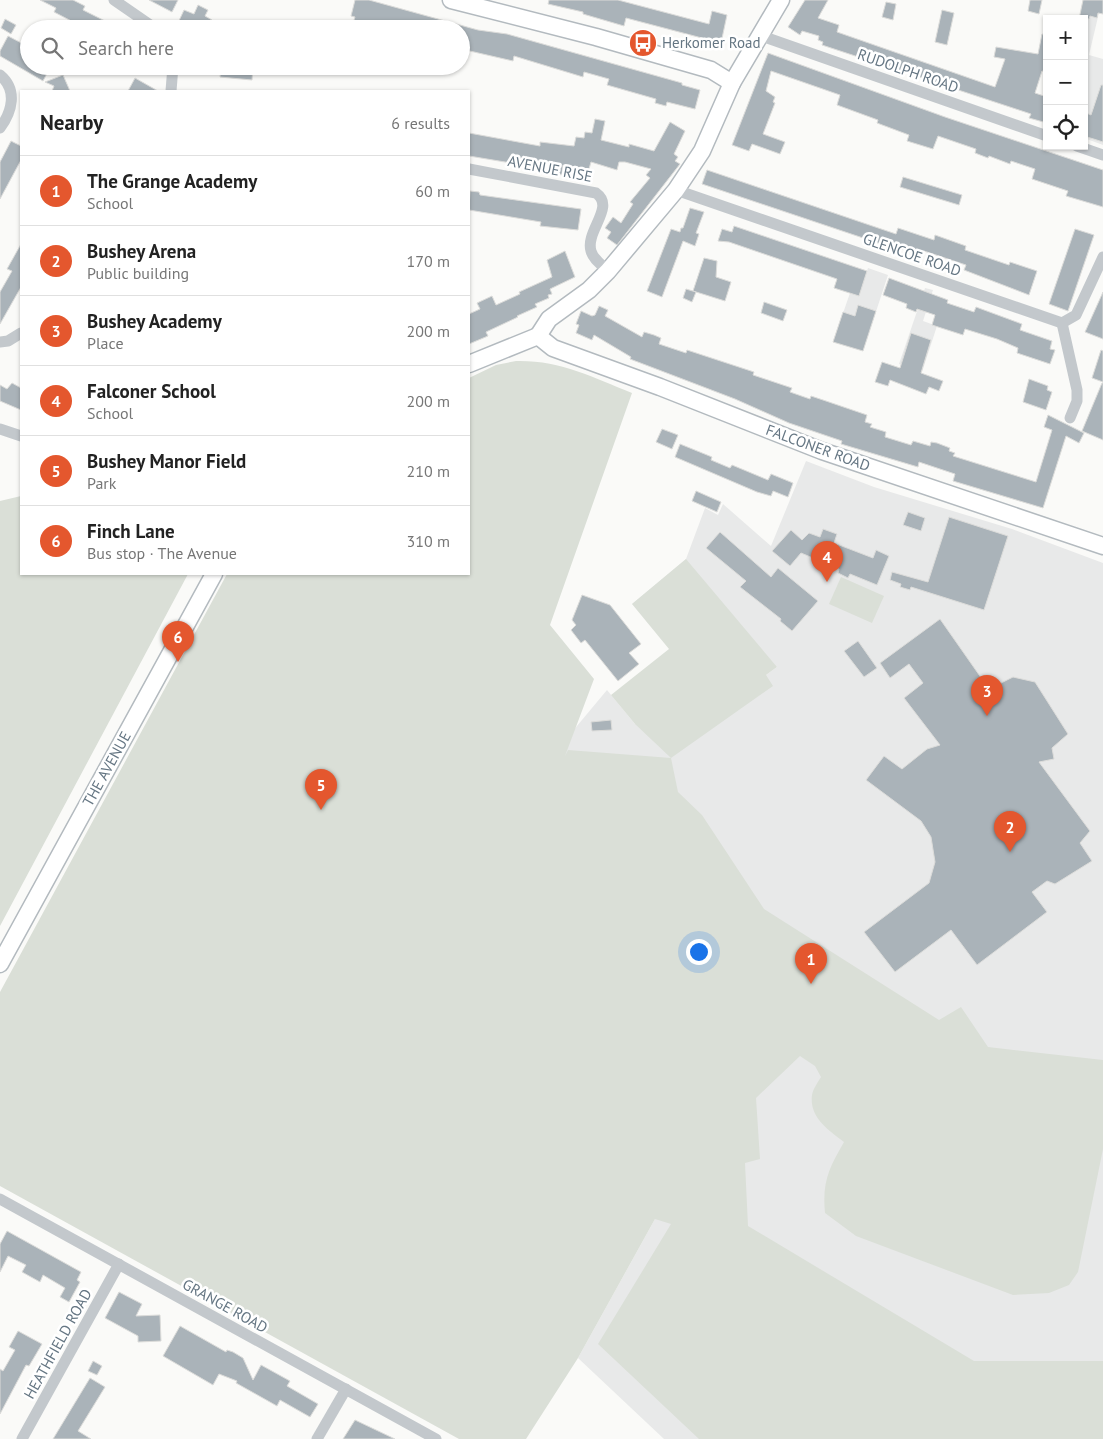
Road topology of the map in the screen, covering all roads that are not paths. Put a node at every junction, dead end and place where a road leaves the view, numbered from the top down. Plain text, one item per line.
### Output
1 (114, 0) edge
2 (451, 0) edge
3 (781, 0) edge
4 (143, 20) edge
5 (759, 35) junction
6 (0, 75) edge
7 (172, 75) edge
8 (732, 83) junction
9 (171, 90) edge
10 (0, 128) edge
11 (1043, 135) edge
12 (1088, 150) edge
13 (1103, 155) edge
14 (470, 169) edge
15 (676, 190) junction
16 (1103, 258) edge
17 (608, 271) junction
18 (1062, 323) junction
19 (20, 334) edge
20 (538, 336) junction
21 (0, 342) edge
22 (470, 364) edge
23 (1070, 418) dead end
24 (2, 431) edge
25 (20, 436) edge
26 (1103, 546) edge
27 (213, 575) edge
28 (0, 964) edge
29 (0, 1199) edge
30 (119, 1264) junction
31 (346, 1389) junction
32 (22, 1439) edge
33 (317, 1439) edge
34 (436, 1439) edge

1 - 4 street
2 - 8 street
3 - 5 street
5 - 8 street
5 - 11 street, RUDOLPH ROAD
6 - 10 street
7 - 9 street
8 - 15 street
12 - 13 street
14 - 17 street, AVENUE RISE
15 - 17 street
15 - 18 street, GLENCOE ROAD
16 - 18 street
17 - 20 street
18 - 23 street
19 - 21 street
20 - 22 street
20 - 26 street, FALCONER ROAD
24 - 25 street
27 - 28 street, THE AVENUE
29 - 30 street, GRANGE ROAD
30 - 31 street, GRANGE ROAD
30 - 32 street, HEATHFIELD ROAD
31 - 33 street
31 - 34 street, GRANGE ROAD

